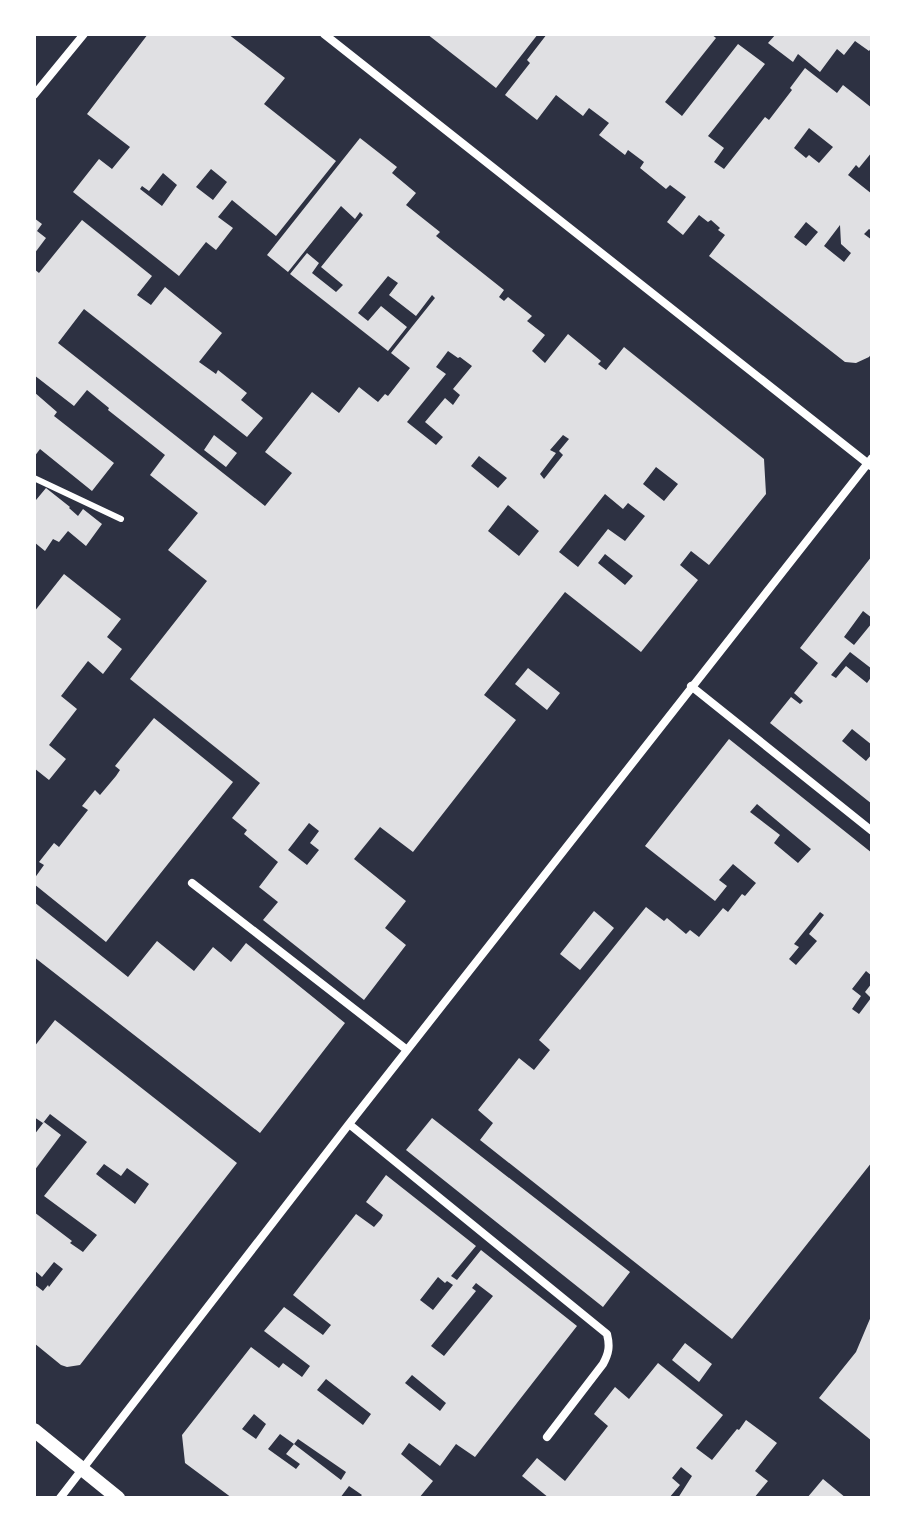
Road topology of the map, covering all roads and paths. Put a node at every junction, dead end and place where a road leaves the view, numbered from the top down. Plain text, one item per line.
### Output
1 (84, 34) edge
2 (324, 34) edge
3 (34, 95) edge
4 (871, 462) edge
5 (34, 478) edge
6 (121, 519) dead end
7 (691, 686) junction
8 (872, 831) edge
9 (192, 883) dead end
10 (407, 1050) junction
11 (349, 1124) junction
12 (34, 1430) edge
13 (547, 1437) dead end
14 (83, 1469) junction
15 (60, 1498) edge
16 (118, 1498) edge

1 - 3 street
2 - 4 street
4 - 7 street
5 - 6 lane
7 - 8 street
7 - 10 street
9 - 10 street
10 - 11 street
11 - 13 street
11 - 14 street
12 - 14 street
14 - 15 street
14 - 16 street

